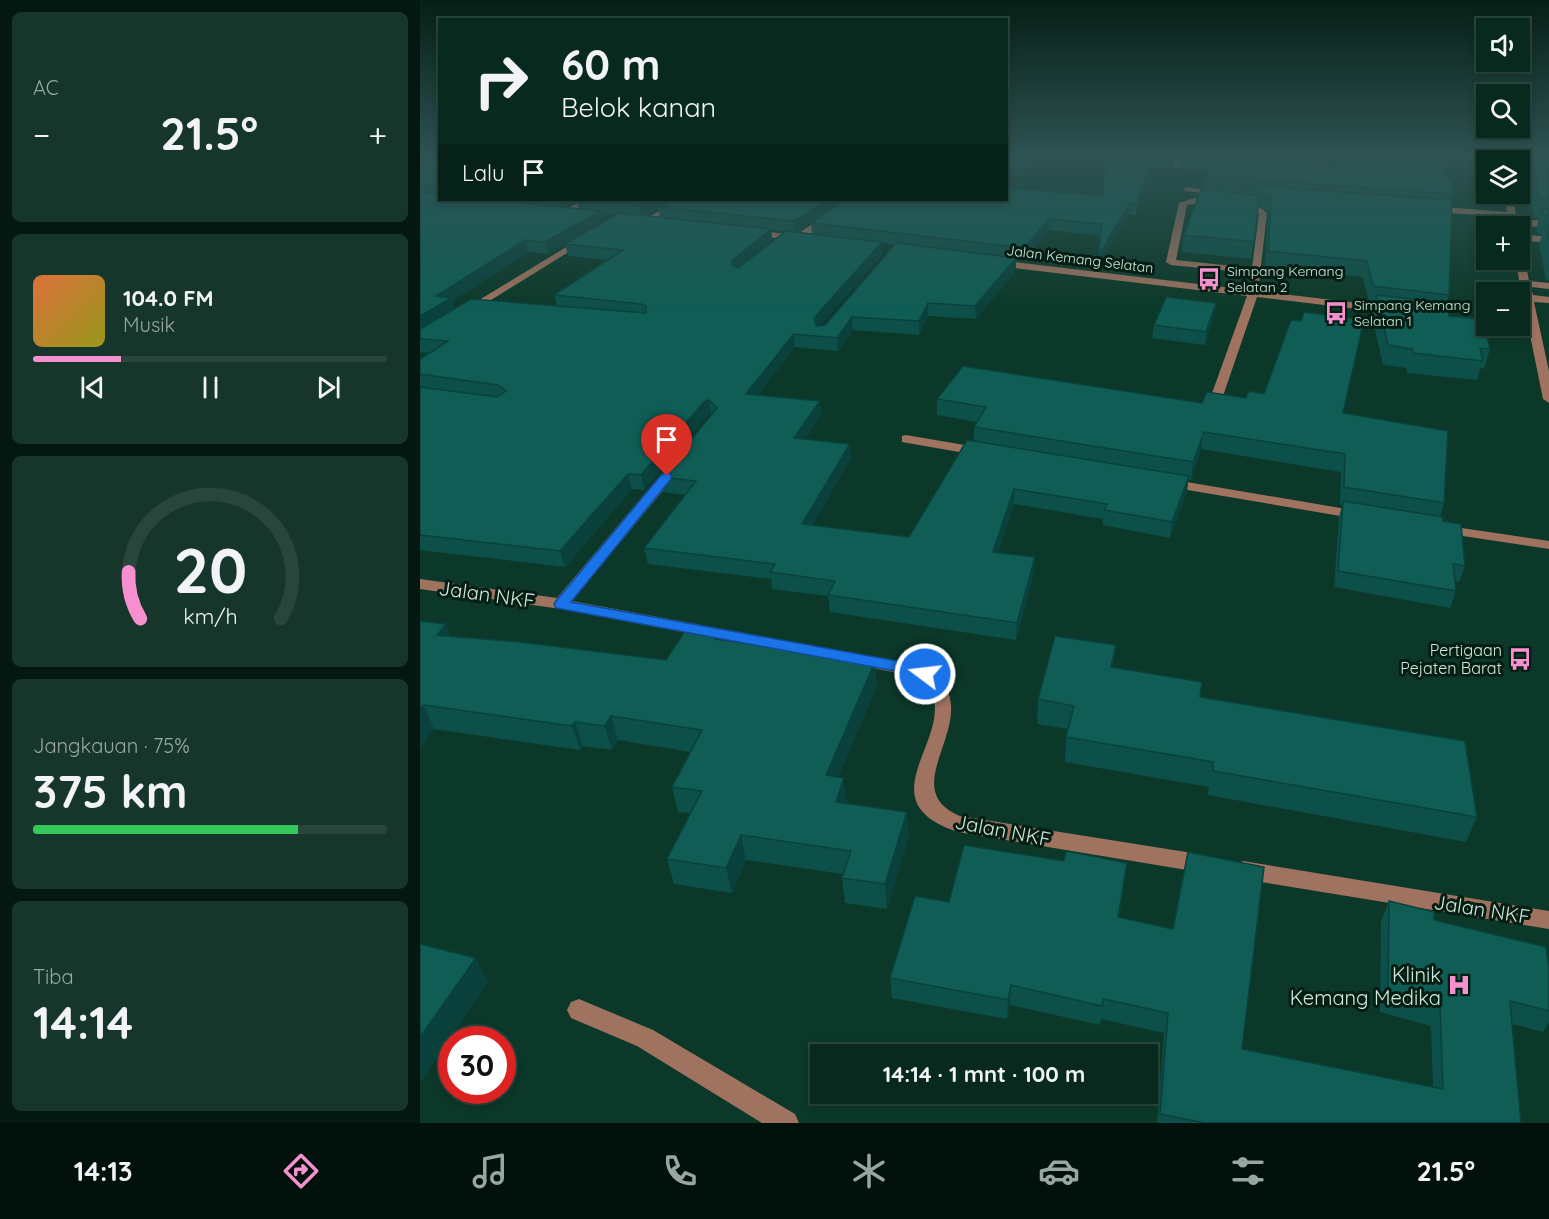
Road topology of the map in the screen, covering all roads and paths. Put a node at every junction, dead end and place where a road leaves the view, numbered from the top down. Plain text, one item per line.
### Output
1 (572, 208) edge
2 (667, 208) edge
3 (841, 208) edge
4 (1181, 208) edge
5 (1258, 208) edge
6 (1426, 208) edge
7 (551, 212) edge
8 (562, 213) junction
9 (585, 216) edge
10 (1478, 216) edge
11 (1530, 222) edge
12 (668, 224) edge
13 (1549, 224) edge
14 (739, 232) edge
15 (590, 236) edge
16 (785, 237) junction
17 (798, 238) junction
18 (1530, 238) edge
19 (809, 240) edge
20 (1548, 240) edge
21 (776, 245) edge
22 (1549, 252) edge
23 (985, 262) edge
24 (1257, 271) junction
25 (1530, 283) edge
26 (1549, 285) edge
27 (1253, 294) junction
28 (1530, 298) edge
29 (1549, 300) edge
30 (478, 304) junction
31 (1530, 304) edge
32 (499, 306) edge
33 (1405, 312) edge
34 (459, 316) edge
35 (1540, 334) edge
36 (1217, 396) edge
37 (1549, 399) edge
38 (906, 439) dead end
39 (993, 454) edge
40 (682, 458) edge
41 (1153, 481) edge
42 (1373, 517) edge
43 (1431, 527) edge
44 (1549, 545) edge
45 (420, 584) edge
46 (561, 604) junction
47 (1549, 920) edge
48 (579, 1010) dead end
49 (786, 1123) edge

1 - 8 street
2 - 12 street
3 - 17 street
4 - 24 street
5 - 24 street
6 - 10 street
7 - 8 street
8 - 9 street
11 - 13 street
14 - 16 street
15 - 30 street
16 - 17 street
16 - 21 street
17 - 19 street
18 - 20 street
20 - 22 street
23 - 27 street, Jalan Kemang Selatan
24 - 27 street
25 - 26 street
27 - 33 street, Jalan Kemang Selatan
27 - 36 street
28 - 29 street
30 - 32 street
30 - 34 street
31 - 35 street
35 - 37 street
38 - 39 street
40 - 46 street
41 - 42 street
43 - 44 street
45 - 46 street, Jalan NKF
46 - 47 street, Jalan NKF
48 - 49 street

